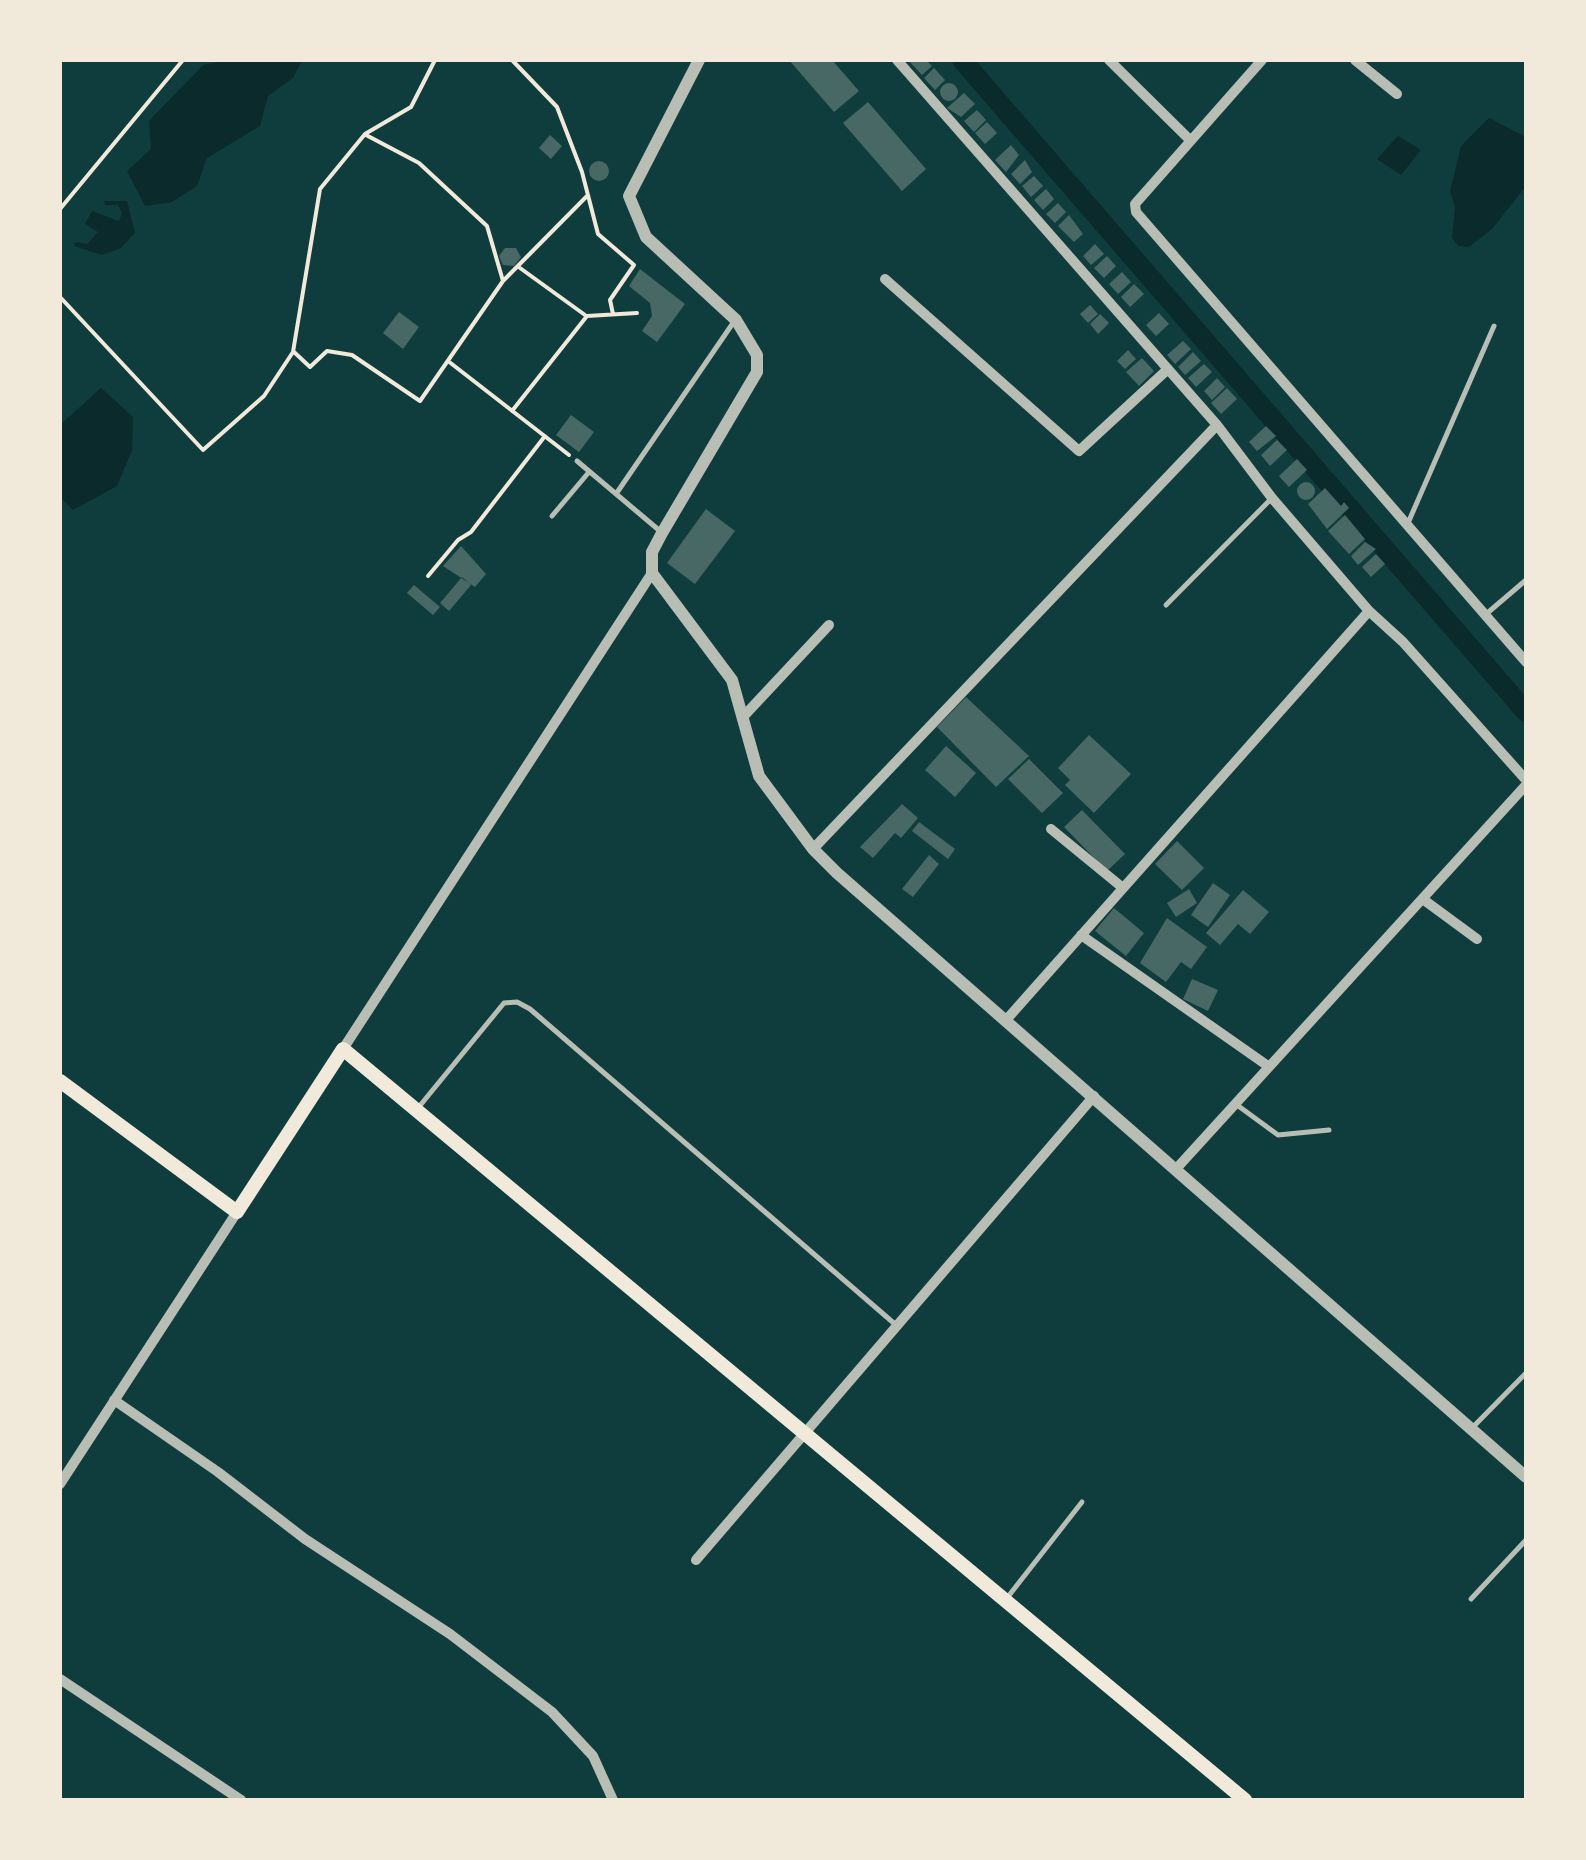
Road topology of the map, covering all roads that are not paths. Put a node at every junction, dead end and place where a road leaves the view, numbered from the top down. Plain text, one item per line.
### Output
1 (700, 60) edge
2 (897, 60) edge
3 (1109, 60) edge
4 (1262, 60) edge
5 (1355, 60) edge
6 (1397, 94) dead end
7 (1190, 140) junction
8 (885, 279) dead end
9 (736, 320) junction
10 (1494, 326) dead end
11 (1168, 369) junction
12 (1218, 426) junction
13 (577, 462) road end
14 (589, 472) junction
15 (616, 494) junction
16 (1272, 498) junction
17 (552, 516) dead end
18 (1407, 526) junction
19 (662, 533) junction
20 (652, 573) junction
21 (1526, 580) edge
22 (1166, 605) dead end
23 (1368, 610) junction
24 (1485, 614) junction
25 (830, 625) dead end
26 (1526, 662) edge
27 (742, 718) junction
28 (1526, 782) edge
29 (1051, 829) dead end
30 (813, 849) junction
31 (1123, 888) junction
32 (1424, 900) junction
33 (1081, 936) junction
34 (1478, 938) dead end
35 (1007, 1019) junction
36 (343, 1049) junction
37 (1268, 1066) junction
38 (60, 1081) edge
39 (1094, 1096) junction
40 (1237, 1105) junction
41 (417, 1110) junction
42 (1329, 1130) dead end
43 (1176, 1170) junction
44 (237, 1212) junction
45 (896, 1325) junction
46 (1526, 1373) edge
47 (114, 1400) junction
48 (1471, 1430) junction
49 (808, 1433) junction
50 (1526, 1477) edge
51 (60, 1484) edge
52 (1082, 1502) dead end
53 (1526, 1540) edge
54 (696, 1560) dead end
55 (1008, 1598) junction
56 (1471, 1598) dead end
57 (60, 1678) edge
58 (241, 1800) edge
59 (614, 1800) edge
60 (1245, 1800) edge

1 - 9 street
2 - 11 street
3 - 7 street
4 - 7 street
5 - 6 street
7 - 18 street
8 - 11 street
9 - 15 lane
9 - 19 street
10 - 18 lane
11 - 12 street
12 - 16 street
12 - 30 street
13 - 14 lane
14 - 15 lane
14 - 17 lane
15 - 19 lane
16 - 22 lane
16 - 23 street
18 - 24 street
19 - 20 street
20 - 27 street
20 - 36 street
21 - 24 lane
23 - 28 street
23 - 31 street
24 - 26 street
25 - 27 street
27 - 30 street
28 - 32 street
29 - 31 street
30 - 35 street
31 - 33 street
32 - 34 street
32 - 37 street
33 - 35 street
33 - 37 street
35 - 39 street
36 - 41 main road
36 - 44 main road
37 - 40 street
38 - 44 main road
39 - 43 street
39 - 45 street
40 - 42 lane
40 - 43 street
41 - 45 lane
41 - 49 main road
43 - 48 street
44 - 47 street
45 - 49 street
46 - 48 lane
47 - 51 street
47 - 59 street
48 - 50 street
49 - 54 street
49 - 55 main road
52 - 55 lane
53 - 56 lane
55 - 60 main road
57 - 58 street

